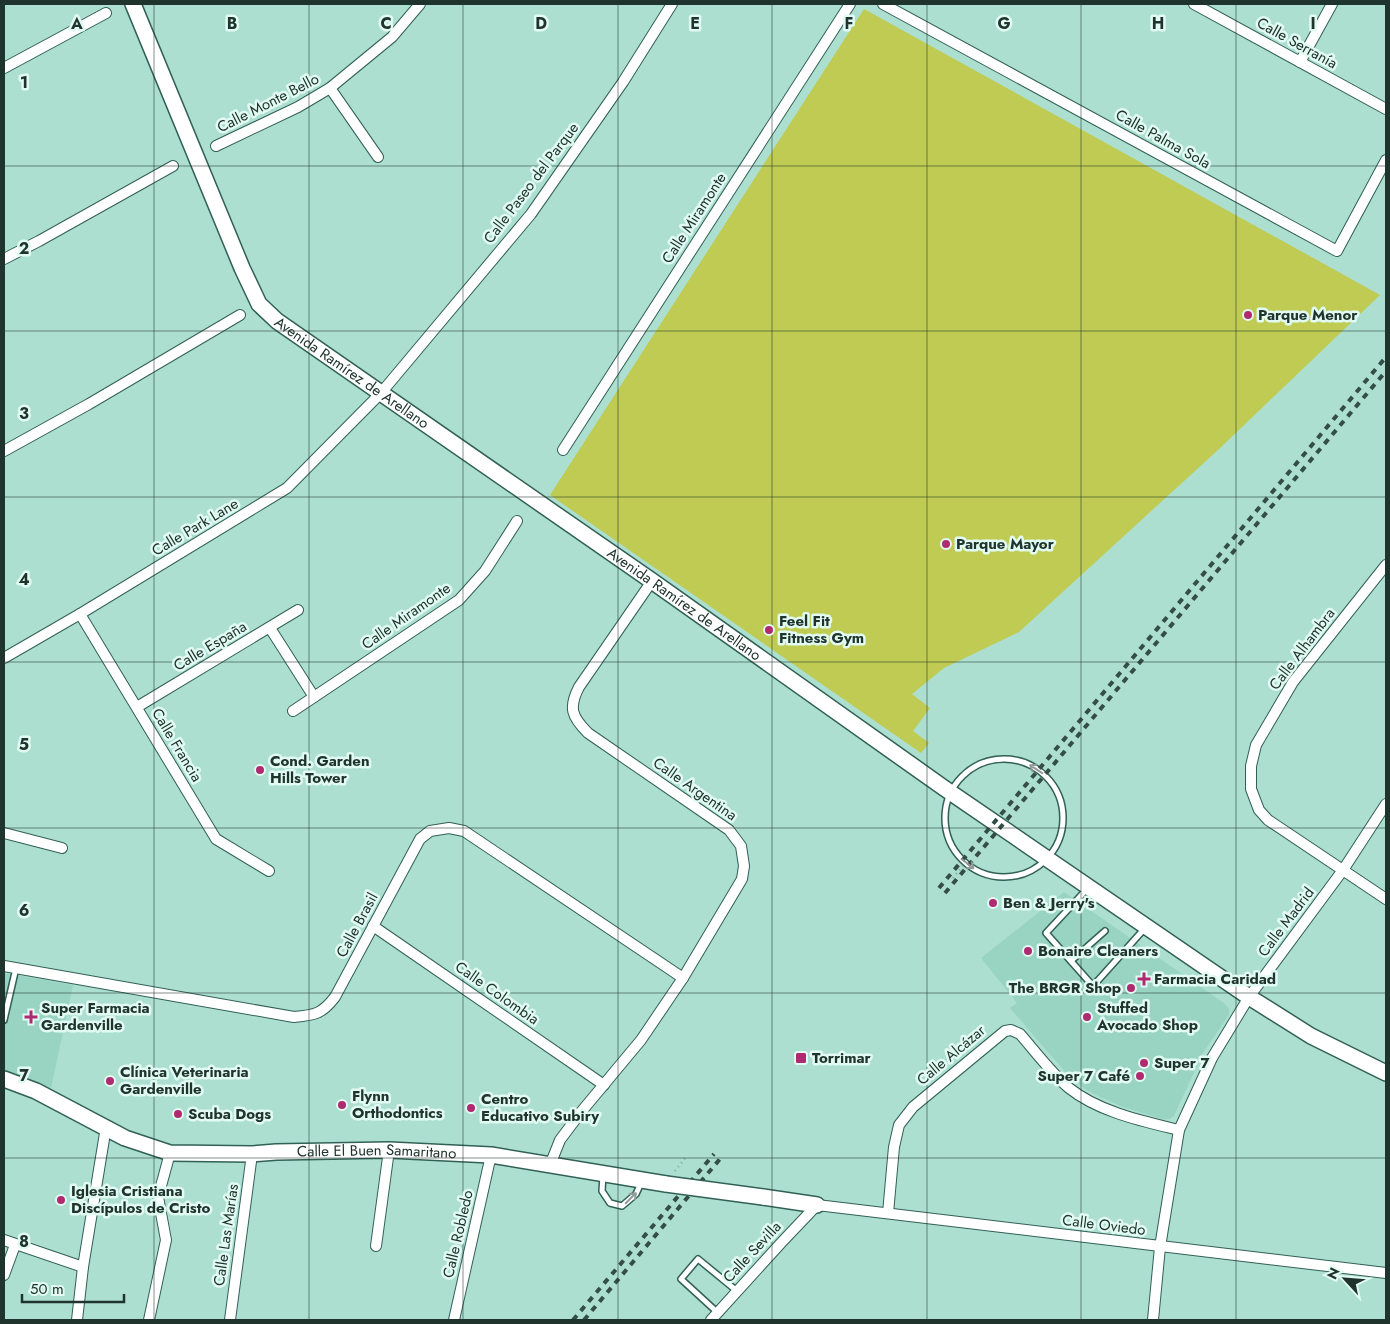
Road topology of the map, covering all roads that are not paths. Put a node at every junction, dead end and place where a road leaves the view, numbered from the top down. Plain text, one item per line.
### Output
1 (133, 4) edge
2 (420, 4) edge
3 (672, 4) edge
4 (850, 4) edge
5 (883, 4) edge
6 (1194, 4) edge
7 (1332, 4) edge
8 (106, 13) dead end
9 (1300, 62) junction
10 (4, 68) edge
11 (330, 88) junction
12 (1386, 109) edge
13 (216, 146) dead end
14 (378, 157) dead end
15 (1386, 160) edge
16 (173, 166) dead end
17 (4, 259) edge
18 (240, 315) dead end
19 (381, 393) junction
20 (4, 450) edge
21 (563, 450) dead end
22 (517, 520) dead end
23 (1386, 565) edge
24 (652, 581) junction
25 (298, 610) dead end
26 (80, 614) junction
27 (270, 628) junction
28 (4, 658) edge
29 (314, 697) junction
30 (136, 707) junction
31 (293, 711) dead end
32 (951, 792) junction
33 (1386, 804) edge
34 (4, 833) edge
35 (62, 848) dead end
36 (1047, 859) junction
37 (1343, 870) junction
38 (269, 871) dead end
39 (1089, 887) junction
40 (1386, 899) edge
41 (373, 926) junction
42 (1147, 927) junction
43 (1105, 931) dead end
44 (1071, 961) junction
45 (4, 966) edge
46 (16, 968) junction
47 (683, 978) junction
48 (4, 983) edge
49 (12, 986) junction
50 (1249, 997) junction
51 (4, 1020) edge
52 (1386, 1073) edge
53 (4, 1079) edge
54 (604, 1085) junction
55 (106, 1127) junction
56 (1179, 1130) junction
57 (389, 1150) junction
58 (170, 1153) junction
59 (252, 1154) junction
60 (491, 1155) junction
61 (550, 1165) junction
62 (603, 1174) junction
63 (642, 1181) junction
64 (818, 1206) junction
65 (888, 1213) junction
66 (4, 1240) edge
67 (15, 1245) junction
68 (376, 1246) dead end
69 (1160, 1247) junction
70 (83, 1267) junction
71 (1386, 1273) edge
72 (4, 1276) edge
73 (737, 1291) junction
74 (714, 1316) edge
75 (77, 1320) edge
76 (149, 1320) edge
77 (230, 1320) edge
78 (454, 1320) edge
79 (1153, 1320) edge

1 - 19 street, Avenida Ramírez de Arellano
2 - 11 street, Calle Monte Bello
3 - 19 street, Calle Paseo del Parque
4 - 21 street, Calle Miramonte
5 - 15 street, Calle Palma Sola
6 - 9 street, Calle Serranía
7 - 9 street
8 - 10 street
9 - 12 street, Calle Serranía
11 - 13 street, Calle Monte Bello
11 - 14 street
16 - 17 street
18 - 20 street
19 - 24 street, Avenida Ramírez de Arellano
19 - 26 street, Calle Park Lane
22 - 29 street, Calle Miramonte
23 - 37 street, Calle Alhambra
24 - 32 street, Avenida Ramírez de Arellano
24 - 47 street, Calle Argentina
25 - 27 street, Calle España
26 - 28 street, Calle Park Lane
26 - 30 street, Calle Francia
27 - 29 street
27 - 30 street, Calle España
29 - 31 street, Calle Miramonte
30 - 38 street, Calle Francia
32 - 36 street, Avenida Ramírez de Arellano
32 -> 36 lane
36 -> 32 lane
33 - 37 street, Calle Madrid
34 - 35 street
36 - 39 street, Avenida Ramírez de Arellano
37 - 40 street, Calle Alhambra
37 - 50 street, Calle Madrid
39 - 42 street, Avenida Ramírez de Arellano
39 - 44 lane
41 - 46 street, Calle Brasil
41 - 47 street, Calle Brasil
41 - 54 street, Calle Colombia
42 - 44 lane
42 - 50 street, Avenida Ramírez de Arellano
43 - 44 lane
45 - 46 street, Calle Brasil
46 - 49 lane
47 - 54 street, Calle Argentina
48 - 49 lane
49 - 51 lane
50 - 52 street, Avenida Ramírez de Arellano
50 - 56 street, Calle Madrid
53 - 55 street, Calle El Buen Samaritano
54 - 61 street, Calle Argentina
55 - 58 street, Calle El Buen Samaritano
55 - 70 street
56 - 65 street, Calle Alcázar
56 - 69 street, Calle Madrid
57 - 59 street, Calle El Buen Samaritano
57 - 60 street, Calle El Buen Samaritano
57 - 68 street
58 - 59 street, Calle El Buen Samaritano
58 - 76 street
59 - 77 street, Calle Las Marías
60 - 61 street, Calle El Buen Samaritano
60 - 78 street, Calle Robledo
61 - 62 street, Calle El Buen Samaritano
62 - 63 street, Calle El Buen Samaritano
62 -> 63 lane
63 - 64 street, Calle El Buen Samaritano, bridge
64 - 65 street, Calle Oviedo
64 - 73 street, Calle Sevilla
65 - 69 street, Calle Oviedo
66 - 67 street
67 - 70 street
67 - 72 street
69 - 71 street, Calle Oviedo
69 - 79 street, Calle Madrid
70 - 75 street
73 - 74 street, Calle Sevilla
73 - 74 lane

